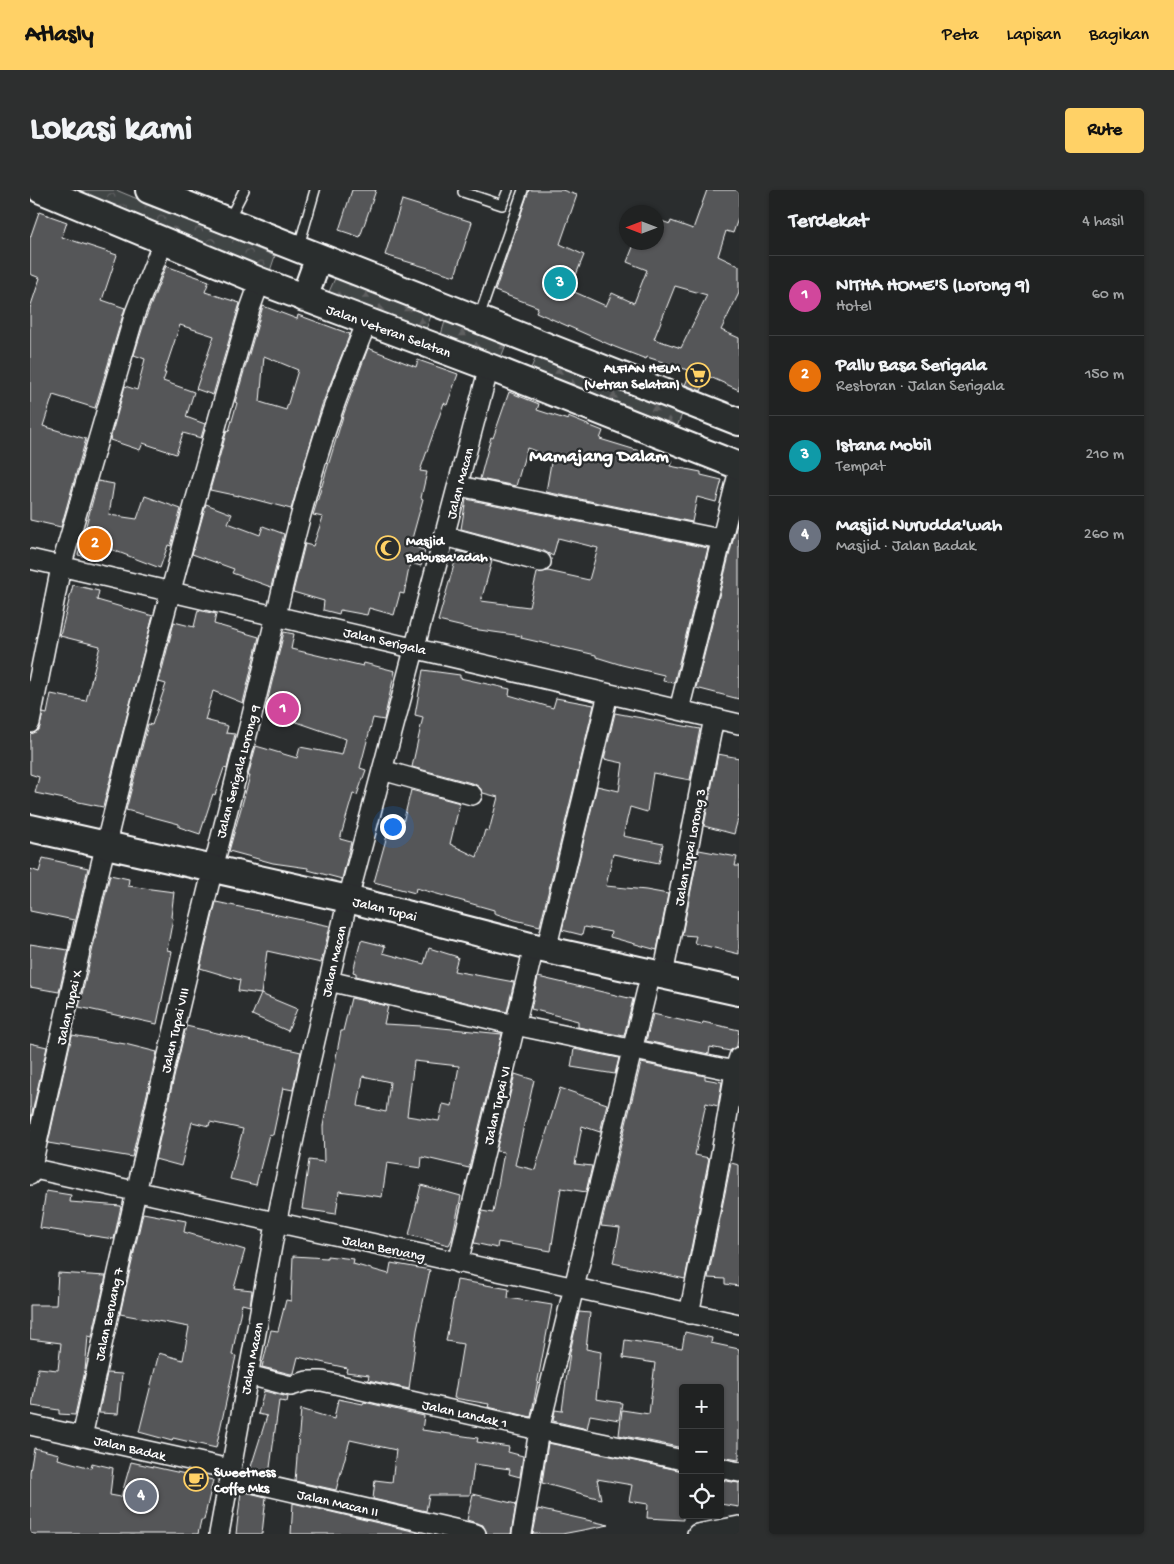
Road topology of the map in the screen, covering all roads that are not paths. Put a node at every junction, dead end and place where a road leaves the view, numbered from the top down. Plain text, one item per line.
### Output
1 (41, 190) edge
2 (149, 190) edge
3 (244, 190) edge
4 (315, 190) edge
5 (508, 190) edge
6 (523, 190) edge
7 (463, 192) dead end
8 (228, 222) junction
9 (163, 242) junction
10 (308, 253) junction
11 (260, 281) junction
12 (304, 298) junction
13 (478, 320) junction
14 (367, 322) junction
15 (489, 367) junction
16 (697, 406) junction
17 (739, 422) edge
18 (680, 442) junction
19 (739, 466) edge
20 (739, 470) edge
21 (459, 486) junction
22 (445, 536) junction
23 (720, 539) junction
24 (30, 559) edge
25 (541, 562) dead end
26 (61, 567) junction
27 (168, 592) junction
28 (278, 615) junction
29 (415, 647) junction
30 (608, 694) junction
31 (679, 710) junction
32 (714, 718) junction
33 (30, 723) edge
34 (739, 724) edge
35 (382, 770) junction
36 (472, 795) dead end
37 (30, 828) edge
38 (105, 846) junction
39 (212, 869) junction
40 (348, 899) junction
41 (540, 948) junction
42 (657, 974) junction
43 (329, 982) junction
44 (739, 992) edge
45 (515, 1026) junction
46 (632, 1051) junction
47 (738, 1062) edge
48 (30, 1171) edge
49 (135, 1192) junction
50 (276, 1224) junction
51 (458, 1262) junction
52 (576, 1288) junction
53 (689, 1314) junction
54 (739, 1324) edge
55 (248, 1375) junction
56 (30, 1425) edge
57 (539, 1430) junction
58 (82, 1436) junction
59 (679, 1459) edge
60 (724, 1469) edge
61 (739, 1472) edge
62 (230, 1473) junction
63 (739, 1526) edge
64 (218, 1534) edge
65 (476, 1534) edge
66 (522, 1534) edge
67 (696, 1534) edge

1 - 9 main road, Jalan Veteran Selatan
2 - 8 main road
3 - 8 lane
4 - 10 lane
5 - 7 lane
6 - 13 lane
8 - 10 main road
9 - 11 main road, Jalan Veteran Selatan
9 - 26 street
10 - 12 main road
10 - 13 main road
11 - 12 main road, Jalan Veteran Selatan
11 - 27 street, Jalan Tupai X
12 - 14 main road, Jalan Veteran Selatan
13 - 16 main road
14 - 15 main road, Jalan Veteran Selatan
14 - 28 street, Jalan Serigala Lorong 9
15 - 18 main road, Jalan Veteran Selatan
15 - 21 street, Jalan Macan
16 - 17 main road
16 - 18 main road
18 - 19 main road, Jalan Veteran Selatan
20 - 23 street
21 - 22 street, Jalan Macan
21 - 23 street
22 - 25 street
22 - 29 street, Jalan Macan
23 - 31 street
24 - 26 street, Jalan Serigala
26 - 27 street, Jalan Serigala
26 - 33 street
27 - 28 street, Jalan Serigala
27 - 38 street, Jalan Tupai X
28 - 29 street, Jalan Serigala
28 - 39 street, Jalan Serigala Lorong 9
29 - 30 street, Jalan Serigala
29 - 35 street, Jalan Macan
30 - 31 street, Jalan Serigala
30 - 41 street, Jalan Tupai VI
31 - 32 street, Jalan Serigala
32 - 34 street, Jalan Serigala
32 - 42 street, Jalan Tupai Lorong 3
35 - 36 street
35 - 40 street, Jalan Macan
37 - 38 main road, Jalan Tupai
38 - 39 main road, Jalan Tupai
38 - 48 street, Jalan Tupai X
39 - 40 main road, Jalan Tupai
39 - 49 street, Jalan Tupai VIII
40 - 41 main road, Jalan Tupai
40 - 43 street, Jalan Macan
41 - 42 main road, Jalan Tupai
41 - 45 street, Jalan Tupai VI
42 - 44 main road, Jalan Tupai
42 - 46 street, Jalan Tupai Lorong 3
43 - 45 street
43 - 50 street, Jalan Macan
45 - 46 street
45 - 51 street, Jalan Tupai VI
46 - 47 street
46 - 52 street, Jalan Tupai Lorong 3
47 - 53 street
48 - 49 street, Jalan Beruang
49 - 50 street, Jalan Beruang
49 - 58 street, Jalan Beruang 7
50 - 51 street, Jalan Beruang
50 - 55 street, Jalan Macan
51 - 52 street, Jalan Beruang
52 - 53 street, Jalan Beruang
52 - 57 street, Jalan Tupai Lorong 3
53 - 54 street, Jalan Beruang
55 - 57 street, Jalan Landak 1
55 - 62 street, Jalan Macan
56 - 58 street, Jalan Badak
57 - 59 street, Jalan Landak 1
57 - 66 street, Jalan Tupai Lorong 3
58 - 62 street, Jalan Badak
60 - 61 street
62 - 64 street, Jalan Macan
62 - 65 street, Jalan Macan II
63 - 67 street

